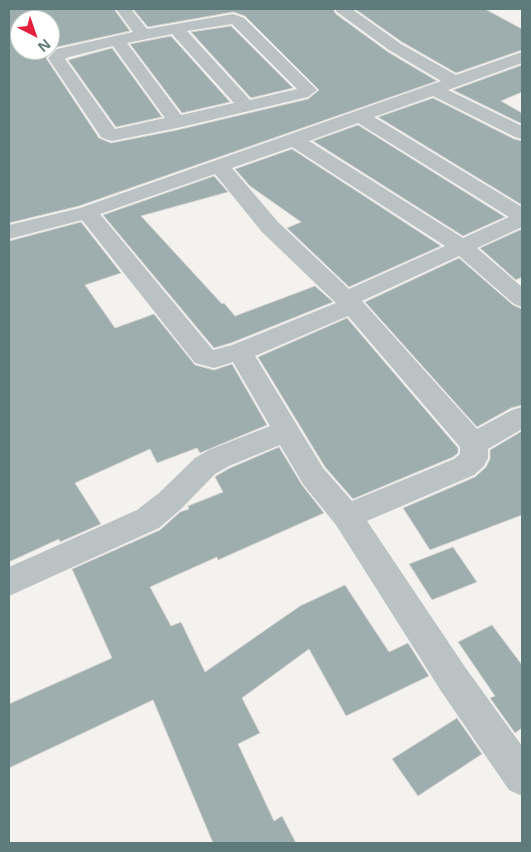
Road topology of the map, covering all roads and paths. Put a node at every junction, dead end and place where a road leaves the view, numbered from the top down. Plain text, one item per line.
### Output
1 (123, 9) edge
2 (342, 9) edge
3 (176, 29) junction
4 (143, 34) junction
5 (117, 40) junction
6 (519, 61) edge
7 (454, 81) junction
8 (433, 89) junction
9 (246, 106) junction
10 (359, 116) junction
11 (177, 122) junction
12 (522, 133) edge
13 (294, 140) junction
14 (219, 166) junction
15 (87, 212) junction
16 (522, 218) edge
17 (9, 232) edge
18 (461, 246) junction
19 (522, 298) edge
20 (349, 302) junction
21 (240, 352) junction
22 (522, 417) edge
23 (286, 431) junction
24 (474, 444) junction
25 (348, 516) junction
26 (9, 582) edge
27 (522, 777) edge

1 - 4 street
2 - 7 street
3 - 4 street
3 - 9 street
3 - 9 street
4 - 5 street
5 - 11 street
5 - 11 street
6 - 7 street
7 - 8 street
8 - 10 street
8 - 12 street
9 - 11 street
10 - 13 street
10 - 16 street
13 - 14 street
13 - 18 street
14 - 15 street
14 - 20 street
15 - 17 street
15 - 21 street
16 - 18 street
18 - 19 street
18 - 20 street
20 - 21 street
20 - 24 street
21 - 23 street
22 - 24 street
23 - 25 street
23 - 26 street
24 - 25 street
25 - 27 street

